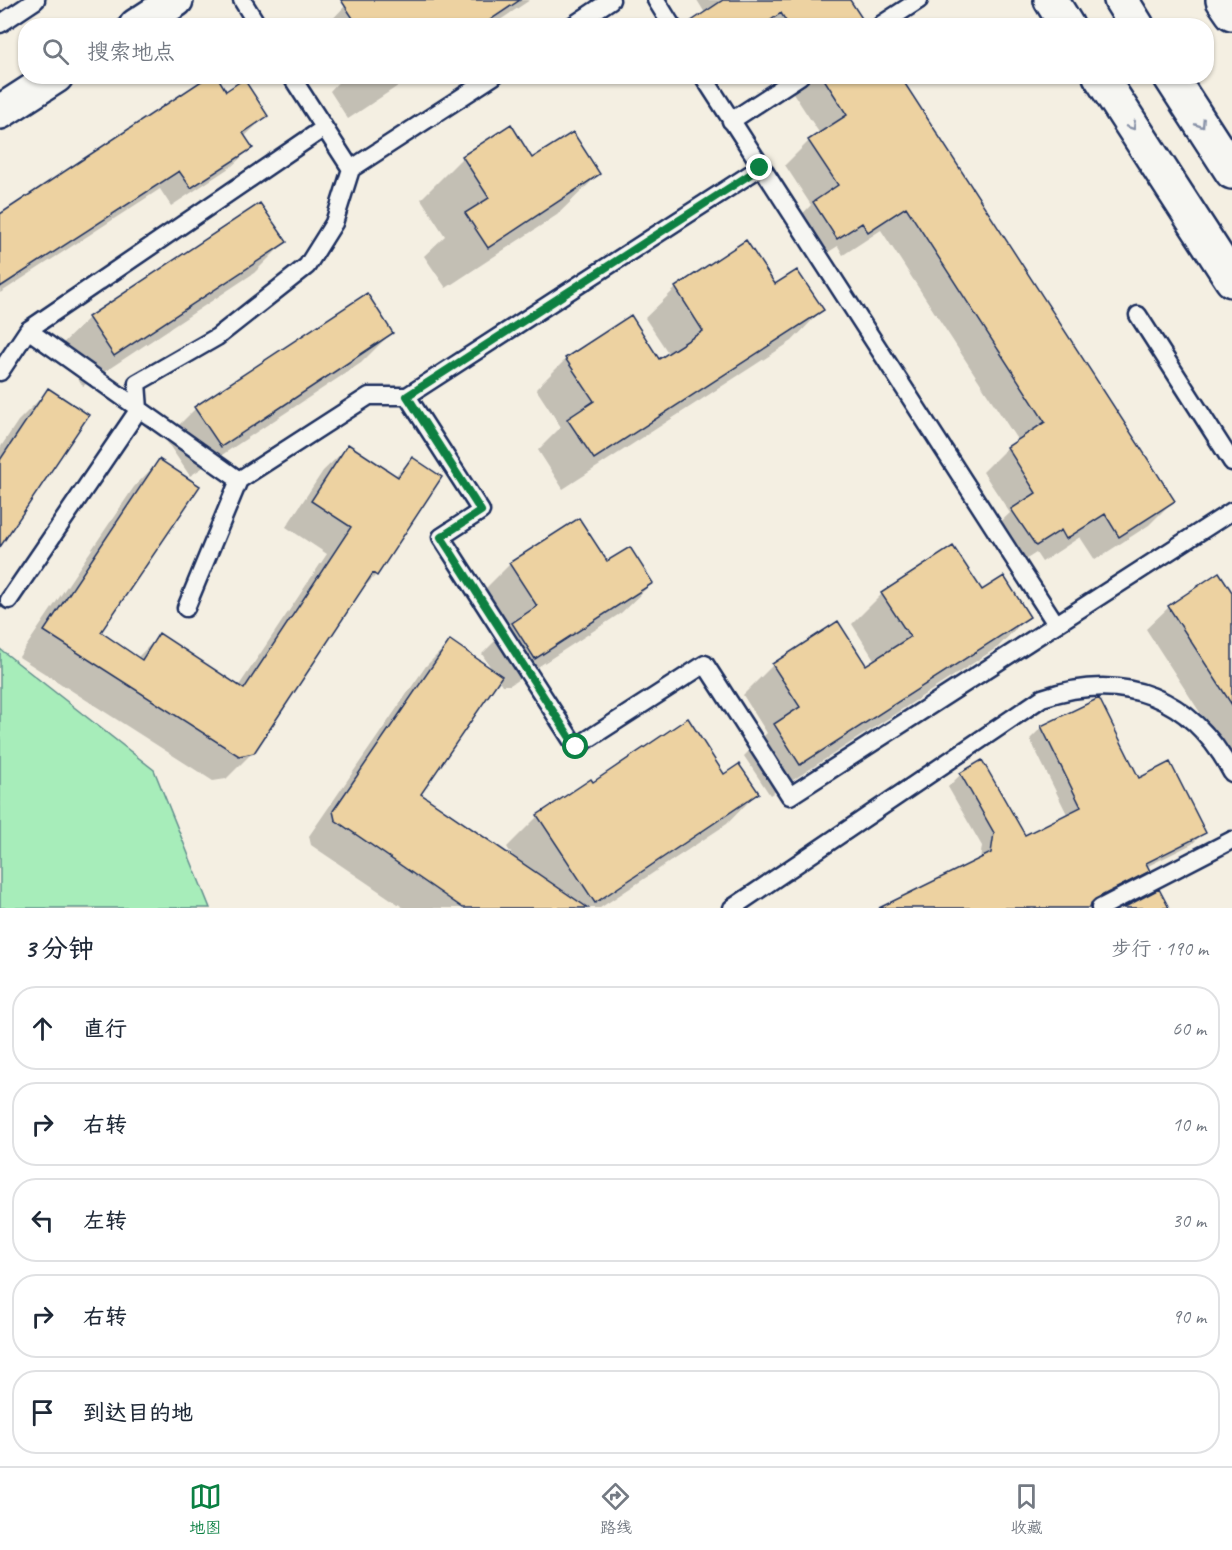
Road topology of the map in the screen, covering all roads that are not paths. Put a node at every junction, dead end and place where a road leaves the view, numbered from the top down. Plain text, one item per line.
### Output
1 (36, 0) edge
2 (176, 0) edge
3 (242, 0) edge
4 (611, 0) edge
5 (656, 0) edge
6 (919, 0) edge
7 (1051, 0) edge
8 (1121, 0) edge
9 (1223, 0) edge
10 (1232, 13) edge
11 (148, 18) edge
12 (253, 18) edge
13 (584, 18) edge
14 (667, 18) edge
15 (891, 18) edge
16 (1062, 18) edge
17 (1132, 18) edge
18 (0, 24) edge
19 (44, 84) edge
20 (296, 84) edge
21 (482, 84) edge
22 (708, 84) edge
23 (788, 84) edge
24 (1105, 84) edge
25 (1175, 84) edge
26 (0, 112) edge
27 (731, 122) junction
28 (324, 128) junction
29 (760, 168) junction
30 (351, 169) junction
31 (1232, 172) edge
32 (1232, 280) edge
33 (1138, 315) dead end
34 (28, 330) junction
35 (0, 372) edge
36 (407, 396) junction
37 (139, 409) junction
38 (1232, 462) edge
39 (239, 480) junction
40 (1232, 511) edge
41 (9, 600) dead end
42 (186, 608) dead end
43 (1056, 624) junction
44 (1232, 773) edge
45 (1232, 840) edge
46 (732, 908) edge
47 (1100, 908) edge

1 - 18 lane
2 - 11 main road
3 - 12 lane
4 - 13 lane
5 - 14 lane
6 - 15 lane
7 - 16 main road
8 - 17 main road
9 - 10 main road
19 - 26 main road
20 - 28 lane
21 - 30 lane
22 - 27 lane
23 - 27 lane
24 -> 32 main road
25 -> 31 main road
27 - 29 lane
28 - 30 lane
28 - 34 lane
29 - 36 lane
29 - 43 lane
30 - 37 lane
33 - 38 lane
34 - 35 lane
34 - 37 lane
36 - 39 lane
36 - 43 lane
37 - 39 lane
37 - 41 lane
39 - 42 lane
40 - 43 lane
44 - 46 lane
45 - 47 lane

